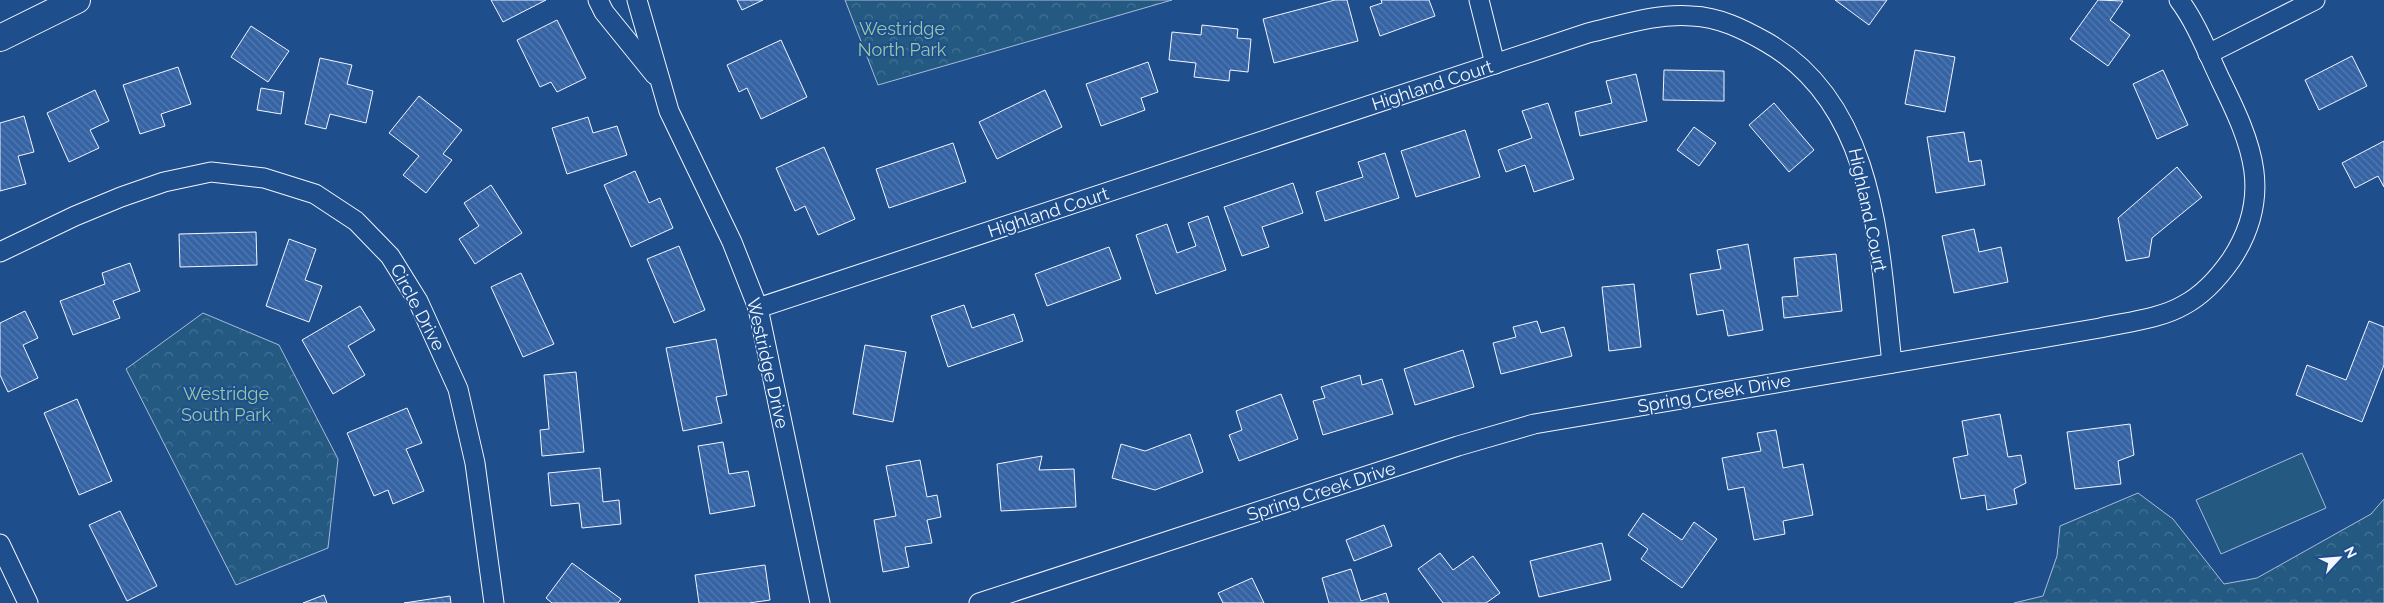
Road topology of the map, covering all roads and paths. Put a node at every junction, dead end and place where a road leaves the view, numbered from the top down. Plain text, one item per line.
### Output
1 (77, 0) edge
2 (598, 0) edge
3 (637, 0) edge
4 (1479, 0) edge
5 (2179, 0) edge
6 (2315, 0) edge
7 (0, 38) edge
8 (2208, 54) junction
9 (1495, 64) junction
10 (659, 80) junction
11 (0, 252) edge
12 (758, 308) junction
13 (1892, 363) junction
14 (0, 544) edge
15 (28, 603) edge
16 (494, 603) edge
17 (820, 603) edge
18 (979, 603) edge

1 - 7 main road
2 - 10 street, Westridge Drive
3 - 10 street, Westridge Drive
4 - 9 street
5 - 8 street, Spring Creek Drive
6 - 8 street
8 - 13 street, Spring Creek Drive
9 - 12 street, Highland Court
9 - 13 street, Highland Court
10 - 12 street, Westridge Drive
11 - 16 street, Circle Drive
12 - 17 street, Westridge Drive
13 - 18 street, Spring Creek Drive
14 - 15 street

